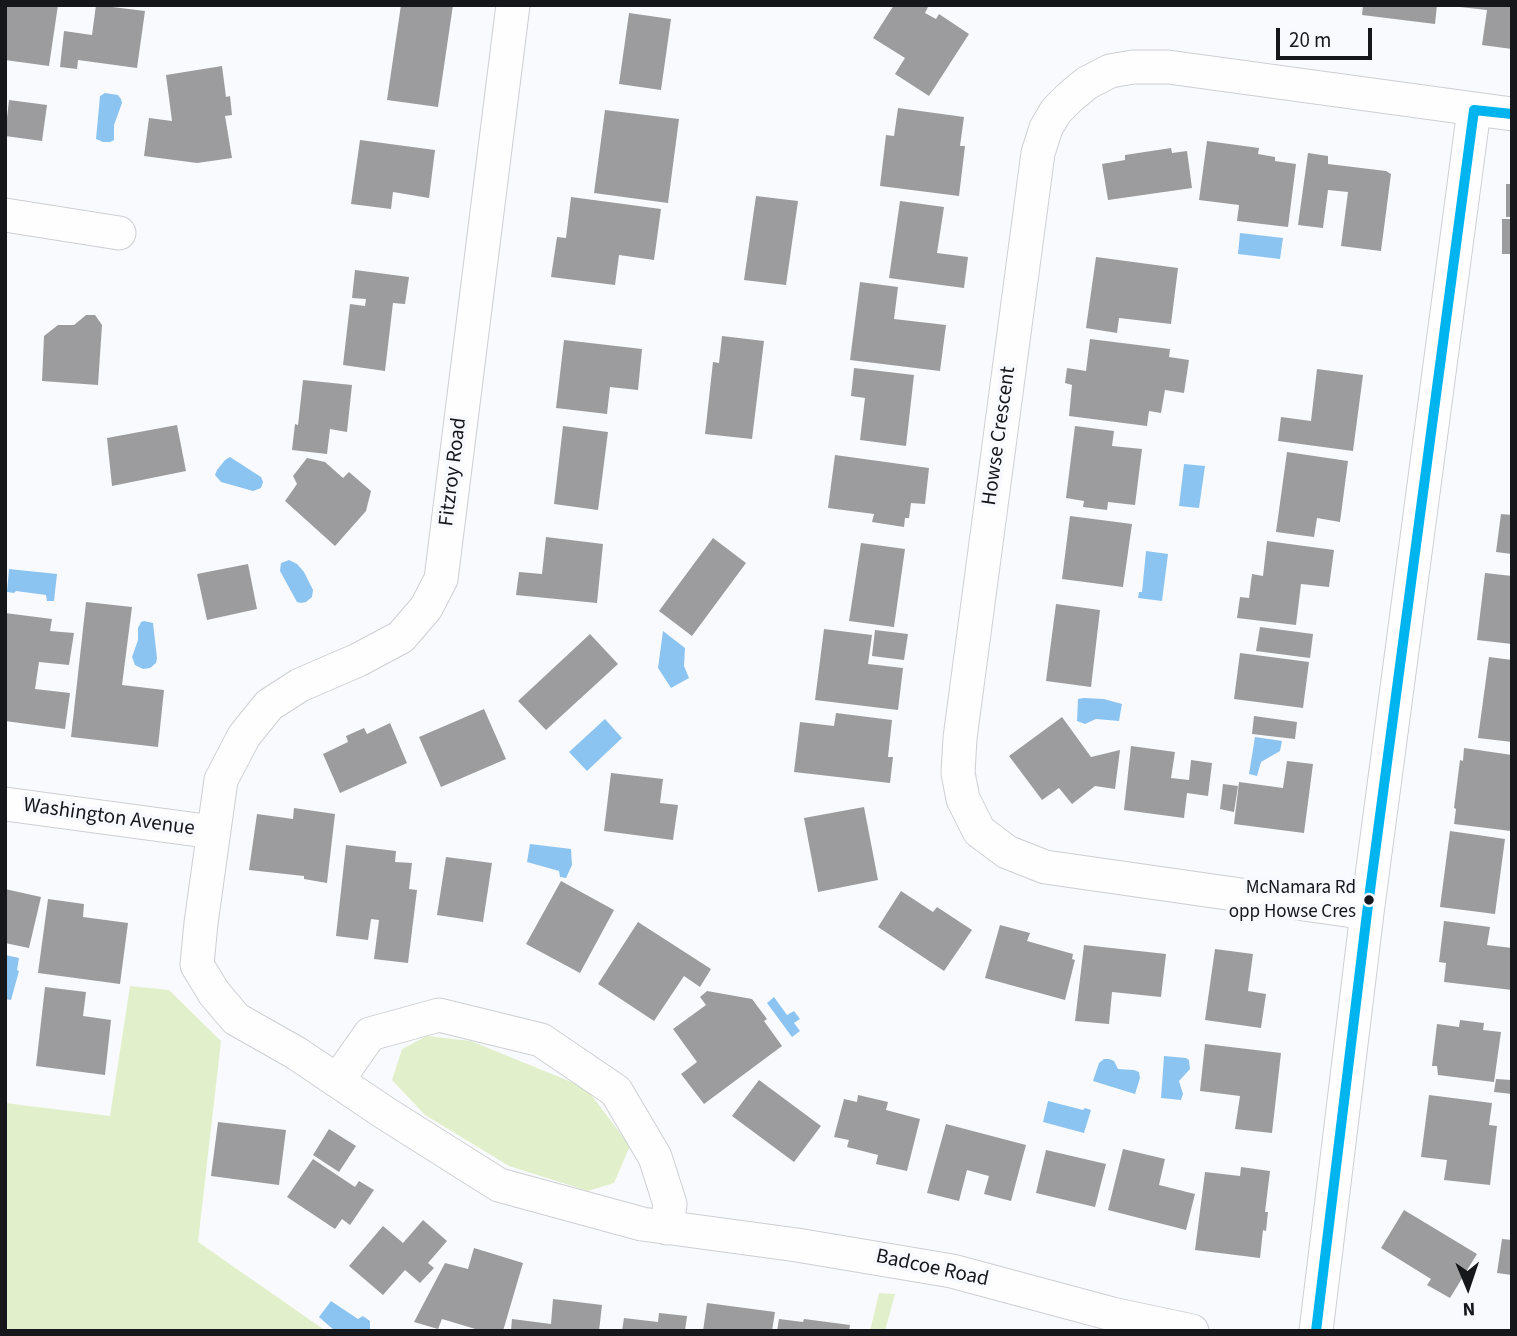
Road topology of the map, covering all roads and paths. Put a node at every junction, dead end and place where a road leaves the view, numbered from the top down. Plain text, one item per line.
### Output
1 (513, 5) edge
2 (1474, 110) junction
3 (1512, 114) edge
4 (5, 215) edge
5 (119, 233) dead end
6 (5, 804) edge
7 (213, 832) junction
8 (1367, 913) junction
9 (198, 965) joint
10 (337, 1082) junction
11 (667, 1228) junction
12 (1192, 1331) edge
13 (1316, 1331) edge

1 - 7 street, Fitzroy Road
2 - 3 street, Howse Crescent
2 - 8 street
2 - 8 street, Howse Crescent
4 - 5 street
6 - 7 street, Washington Avenue
7 - 9 street, Fitzroy Road
8 - 13 street
9 - 10 street, Badcoe Road
10 - 11 street, Badcoe Road
10 - 11 street
11 - 12 street, Badcoe Road

